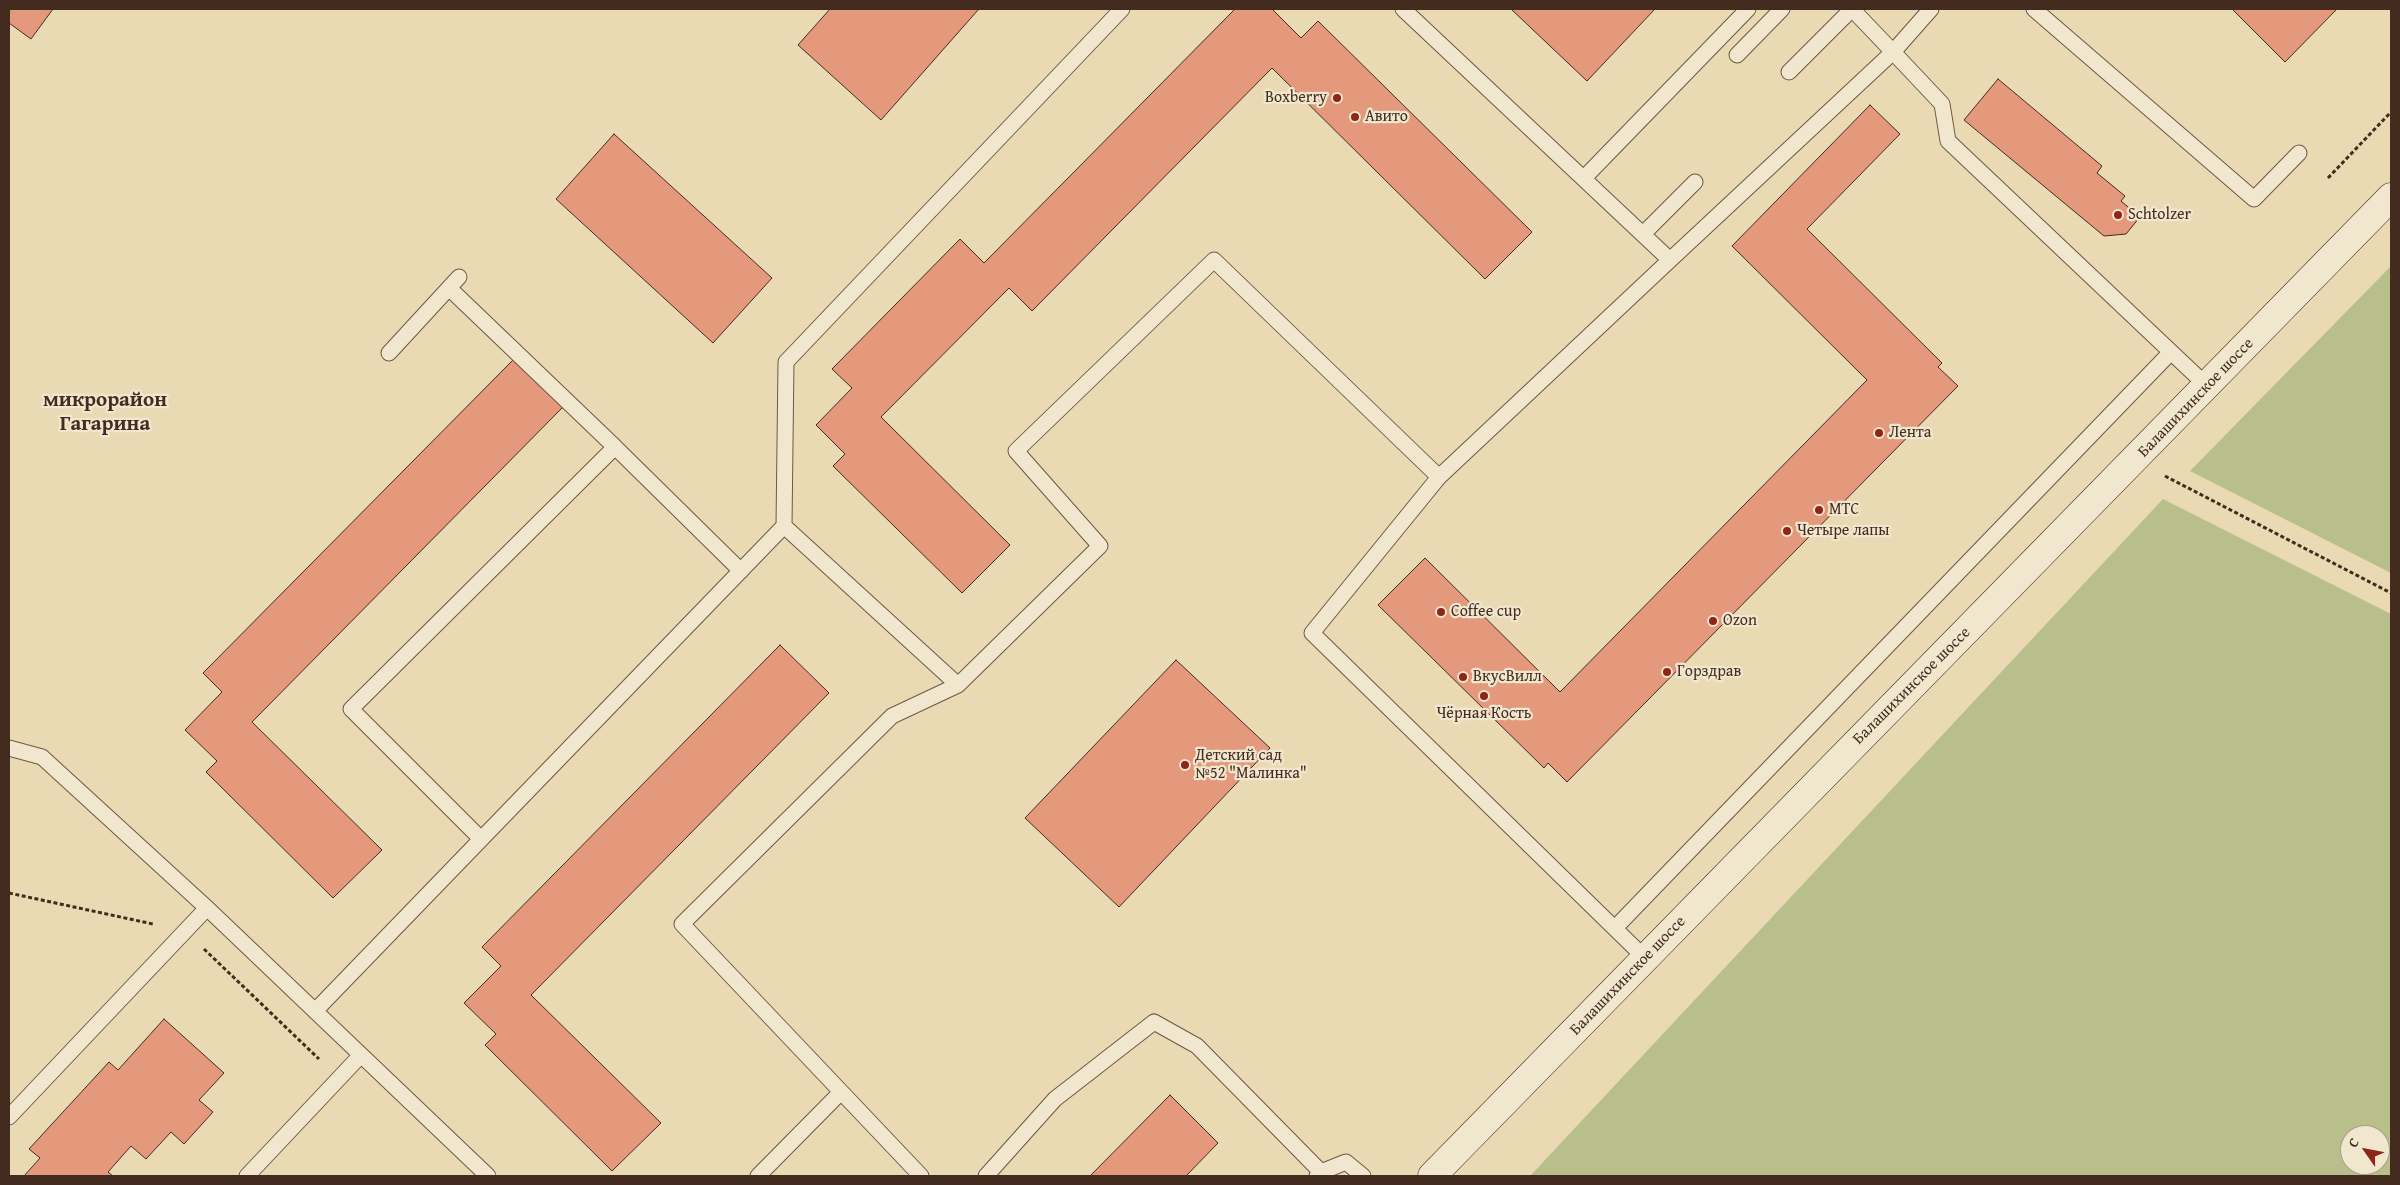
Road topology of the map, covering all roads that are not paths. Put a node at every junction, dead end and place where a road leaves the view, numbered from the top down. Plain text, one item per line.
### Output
1 (1122, 9) edge
2 (1403, 9) edge
3 (1748, 9) edge
4 (1782, 9) edge
5 (1852, 9) edge
6 (1931, 9) edge
7 (2034, 9) edge
8 (1893, 52) junction
9 (1737, 55) dead end
10 (1790, 72) dead end
11 (2299, 153) dead end
12 (1584, 178) junction
13 (1695, 182) dead end
14 (2391, 197) edge
15 (1643, 234) junction
16 (1670, 260) junction
17 (2171, 352) junction
18 (389, 353) dead end
19 (2207, 386) junction
20 (615, 447) junction
21 (1439, 477) junction
22 (784, 526) junction
23 (741, 571) junction
24 (958, 685) junction
25 (9, 748) edge
26 (481, 839) junction
27 (207, 908) junction
28 (1615, 928) junction
29 (1645, 958) junction
30 (315, 1011) junction
31 (360, 1055) junction
32 (841, 1092) junction
33 (9, 1118) edge
34 (1319, 1174) edge
35 (247, 1176) edge
36 (488, 1176) edge
37 (758, 1176) edge
38 (921, 1176) edge
39 (986, 1176) edge
40 (1363, 1176) edge
41 (1432, 1176) edge

1 - 22 lane
2 - 12 lane
3 - 12 lane
4 - 9 lane
5 - 8 lane
5 - 10 lane
6 - 8 lane
7 - 11 lane
8 - 16 lane
8 - 17 lane
12 - 15 lane
13 - 15 lane
14 - 19 main road, Балашихинское шоссе
15 - 16 lane
16 - 21 lane
17 - 19 lane
17 - 28 lane
18 - 20 lane
19 - 29 main road, Балашихинское шоссе
20 - 23 lane
20 - 26 lane
21 - 24 lane
21 - 28 lane
22 - 23 lane
22 - 24 lane
23 - 26 lane
24 - 32 lane
25 - 27 lane
26 - 30 lane
27 - 30 lane
27 - 33 lane
28 - 29 lane
29 - 41 main road, Балашихинское шоссе
30 - 31 lane
31 - 35 lane
31 - 36 lane
32 - 37 lane
32 - 38 lane
34 - 39 lane
34 - 40 lane

